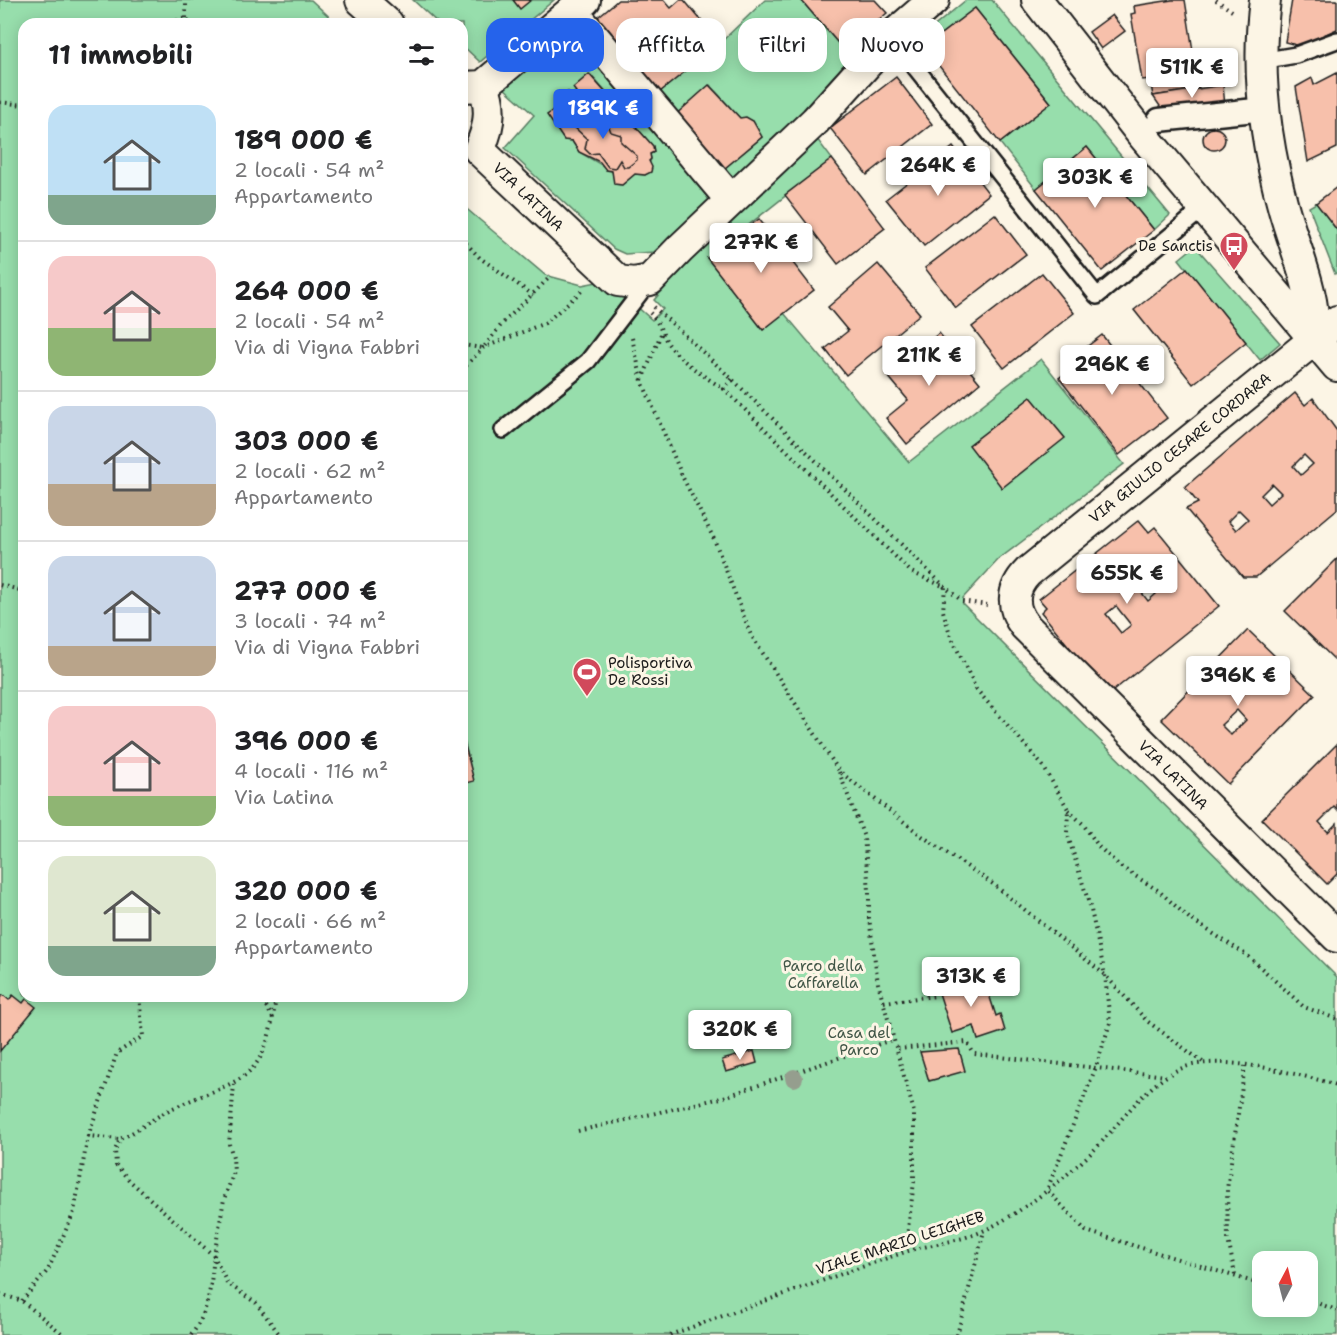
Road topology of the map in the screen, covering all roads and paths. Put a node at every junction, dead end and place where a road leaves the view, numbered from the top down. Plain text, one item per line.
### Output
1 (186, 0) edge
2 (361, 0) edge
3 (934, 0) edge
4 (1037, 0) edge
5 (1264, 0) edge
6 (578, 5) edge
7 (186, 18) edge
8 (381, 18) edge
9 (913, 18) edge
10 (1337, 40) edge
11 (1261, 61) junction
12 (859, 72) edge
13 (919, 72) edge
14 (473, 87) edge
15 (0, 102) edge
16 (18, 104) edge
17 (1265, 109) junction
18 (1150, 126) junction
19 (731, 200) junction
20 (1204, 208) junction
21 (468, 245) edge
22 (551, 276) dead end
23 (650, 280) junction
24 (589, 285) dead end
25 (533, 295) junction
26 (660, 312) dead end
27 (626, 314) junction
28 (655, 318) dead end
29 (1326, 330) edge
30 (662, 333) junction
31 (468, 346) edge
32 (483, 348) junction
33 (468, 364) edge
34 (1337, 366) edge
35 (732, 379) junction
36 (642, 381) junction
37 (724, 389) junction
38 (504, 430) dead end
39 (0, 585) edge
40 (945, 587) junction
41 (18, 590) edge
42 (962, 601) dead end
43 (1014, 609) joint
44 (839, 771) junction
45 (1068, 809) junction
46 (1337, 937) edge
47 (1105, 975) junction
48 (935, 996) dead end
49 (140, 1002) edge
50 (264, 1002) edge
51 (275, 1002) edge
52 (884, 1002) junction
53 (273, 1018) junction
54 (1337, 1019) edge
55 (894, 1039) junction
56 (898, 1048) junction
57 (1204, 1063) junction
58 (1245, 1066) junction
59 (1096, 1067) junction
60 (1167, 1076) junction
61 (234, 1084) junction
62 (1337, 1085) edge
63 (578, 1131) dead end
64 (88, 1136) junction
65 (120, 1139) junction
66 (1047, 1190) junction
67 (984, 1230) junction
68 (905, 1252) junction
69 (214, 1256) junction
70 (1235, 1275) junction
71 (1252, 1281) edge
72 (0, 1294) edge
73 (22, 1300) junction
74 (1318, 1303) edge
75 (1337, 1310) edge
76 (64, 1335) edge
77 (191, 1335) edge
78 (280, 1335) edge
79 (670, 1335) edge
80 (957, 1335) edge

1 - 7 path
2 - 8 street
3 - 9 street
4 - 18 street
5 - 11 street
6 - 14 street
6 - 19 street
10 - 11 lane
11 - 17 street
12 - 19 street
13 - 20 lane
14 - 23 street, VIA LATINA
15 - 16 path
17 - 18 street
17 - 29 street
18 - 20 street
19 - 23 street
20 - 29 street
21 - 25 path
22 - 25 path
23 - 27 lane
24 - 32 path
25 - 32 path
26 - 35 path
27 - 36 path
27 - 38 lane
28 - 30 path
29 - 34 street
29 - 43 street, VIA GIULIO CESARE CORDARA
30 - 36 path
30 - 37 path
31 - 32 path
32 - 33 path
35 - 37 path
35 - 40 path
36 - 44 path
37 - 40 path
39 - 41 path
40 - 42 path
40 - 45 path
43 - 46 street, VIA LATINA
44 - 47 path
44 - 52 path
45 - 47 path
45 - 54 path
47 - 57 path
47 - 59 path
48 - 52 path
49 - 64 path
50 - 53 path
51 - 53 path
52 - 55 path
53 - 61 path
55 - 56 path
55 - 63 path
56 - 59 path
56 - 68 path
57 - 58 path, VIALE MARIO LEIGHEB
57 - 60 path, VIALE MARIO LEIGHEB
58 - 62 path, VIALE MARIO LEIGHEB
58 - 70 path
59 - 60 path
59 - 66 path
60 - 66 path, VIALE MARIO LEIGHEB
61 - 65 path
61 - 69 path
64 - 65 path
64 - 73 path
65 - 69 path
66 - 67 path, VIALE MARIO LEIGHEB
66 - 70 path
67 - 68 path, VIALE MARIO LEIGHEB
67 - 80 path
68 - 79 path, VIALE MARIO LEIGHEB
69 - 77 path
69 - 78 path
70 - 71 path
72 - 73 path
73 - 76 path
74 - 75 path

